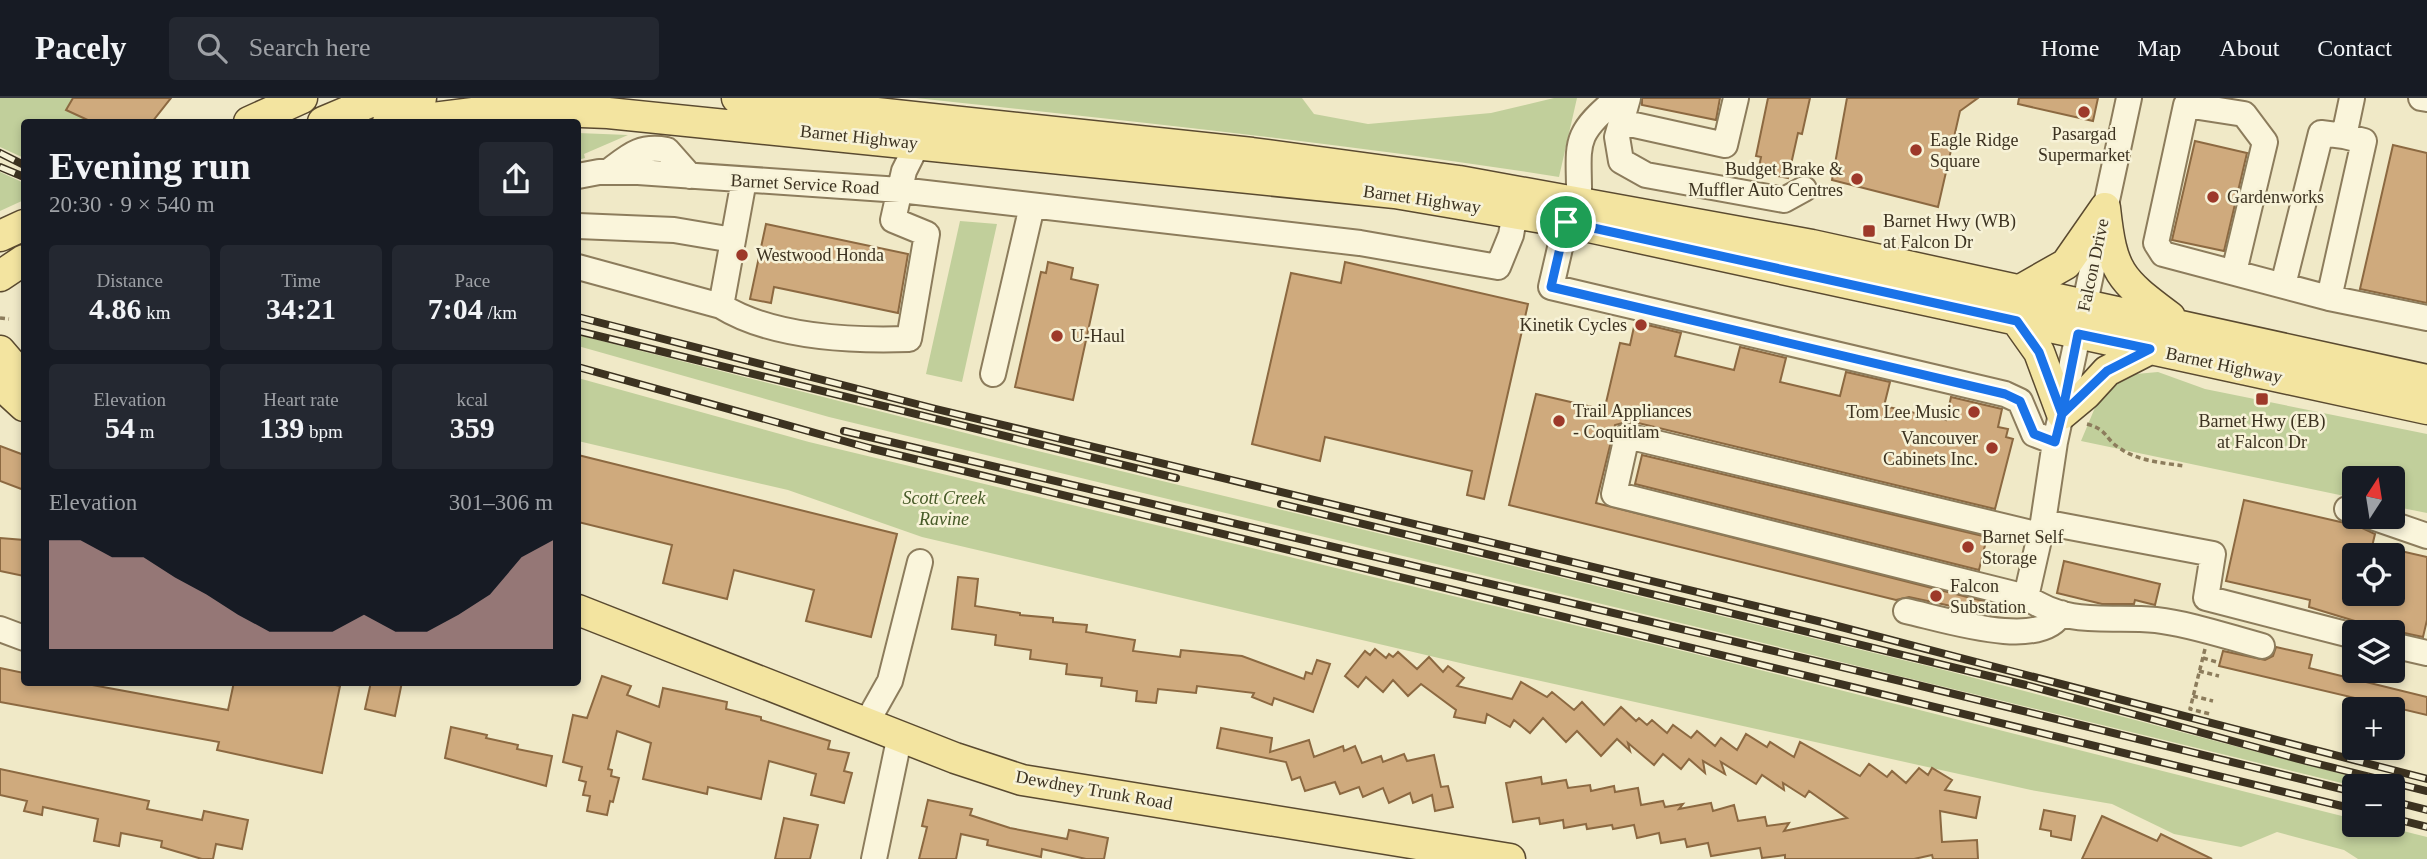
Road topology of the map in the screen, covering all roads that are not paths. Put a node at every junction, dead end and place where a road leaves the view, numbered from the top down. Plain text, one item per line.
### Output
1 (302, 98) edge
2 (737, 98) edge
3 (1736, 98) edge
4 (2129, 98) edge
5 (2352, 98) edge
6 (1622, 106) edge
7 (2246, 106) edge
8 (396, 109) edge
9 (256, 119) edge
10 (340, 119) edge
11 (445, 119) edge
12 (2344, 135) junction
13 (918, 143) junction
14 (581, 176) edge
15 (744, 180) junction
16 (1804, 189) dead end
17 (900, 190) junction
18 (1032, 206) junction
19 (2105, 208) junction
20 (1572, 212) junction
21 (1515, 213) junction
22 (581, 226) edge
23 (733, 240) junction
24 (21, 262) edge
25 (581, 268) edge
26 (2234, 272) junction
27 (21, 275) edge
28 (0, 276) edge
29 (0, 285) edge
30 (2283, 285) junction
31 (2022, 289) junction
32 (2329, 298) junction
33 (2086, 303) junction
34 (721, 306) junction
35 (2427, 318) edge
36 (2017, 321) junction
37 (2179, 323) junction
38 (2078, 334) junction
39 (2150, 349) junction
40 (0, 351) edge
41 (993, 374) dead end
42 (21, 376) edge
43 (2427, 380) edge
44 (0, 384) edge
45 (21, 403) edge
46 (2427, 409) edge
47 (2059, 425) junction
48 (2042, 528) junction
49 (2405, 528) edge
50 (2427, 536) edge
51 (920, 562) dead end
52 (2026, 597) junction
53 (581, 611) edge
54 (1906, 611) dead end
55 (2060, 613) junction
56 (0, 629) edge
57 (2342, 633) edge
58 (21, 637) edge
59 (2262, 646) dead end
60 (2405, 648) edge
61 (2427, 653) edge
62 (867, 722) junction
63 (900, 734) junction
64 (1430, 853) edge
65 (874, 859) edge
66 (1510, 859) edge

1 - 9 main road
2 - 20 main road, Barnet Highway
3 - 6 street
4 - 19 street, Falcon Drive
5 - 12 street
6 - 16 street
6 - 20 street
7 - 26 street
7 - 26 street
8 - 10 main road, Barnet Highway
8 - 11 main road, Barnet Highway
11 - 13 main road, Barnet Highway
12 - 30 street
12 - 32 street
13 - 17 street
13 - 21 main road, Barnet Highway
14 - 15 street, Barnet Service Road
15 - 17 street, Barnet Service Road
15 - 23 street
17 - 18 street, Barnet Service Road
17 - 34 street
18 - 21 street, Barnet Service Road
18 - 41 street
19 - 31 main road
19 - 33 street, Falcon Drive
19 - 37 main road
20 - 21 main road, Barnet Highway
20 - 31 main road, Barnet Highway
20 - 36 main road, Barnet Highway
20 - 47 street
22 - 23 street
23 - 34 street
24 - 28 main road
25 - 34 street
26 - 30 street
27 - 29 main road
30 - 32 street
31 - 33 main road, Barnet Highway
32 - 35 street
33 - 37 main road, Barnet Highway
33 - 38 street, Falcon Drive
36 - 38 main road, Barnet Highway
36 - 47 main road
37 - 43 main road, Barnet Highway
38 - 39 main road, Barnet Highway
38 - 47 street, Falcon Drive
39 - 46 main road, Barnet Highway
39 - 47 main road
40 - 42 main road
44 - 45 main road
47 - 48 street, Falcon Drive
48 - 52 street, Falcon Drive
48 - 52 street
48 - 57 street
49 - 50 street
51 - 62 street
52 - 55 street
53 - 62 main road, Dewdney Trunk Road
54 - 55 street
55 - 59 street
56 - 58 street
60 - 61 street
62 - 63 main road, Dewdney Trunk Road
63 - 64 main road, Dewdney Trunk Road
63 - 65 street
64 - 66 main road, Dewdney Trunk Road

